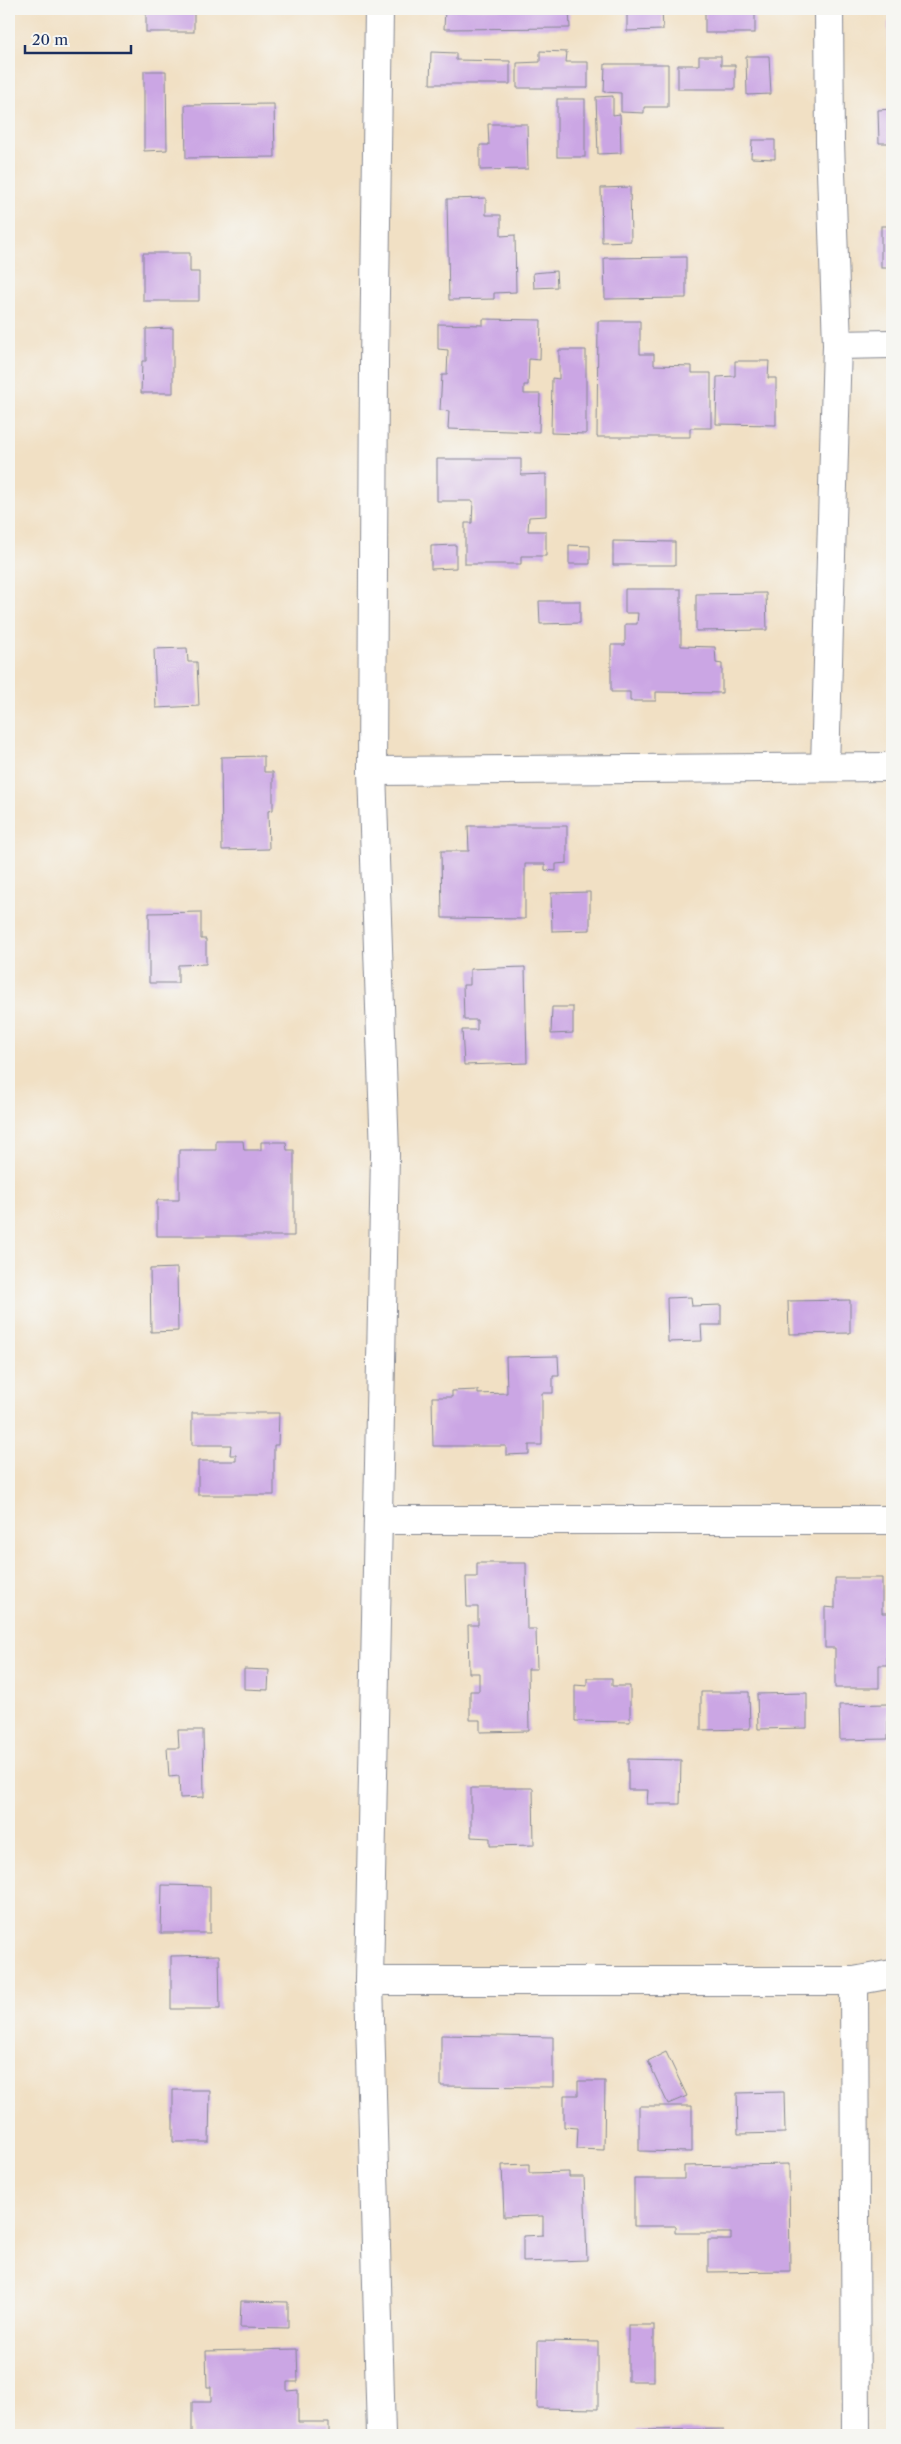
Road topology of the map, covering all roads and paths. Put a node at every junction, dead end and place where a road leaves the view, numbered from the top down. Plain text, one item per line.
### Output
1 (379, 9) edge
2 (829, 9) edge
3 (892, 344) edge
4 (837, 345) junction
5 (825, 767) junction
6 (892, 767) edge
7 (372, 771) junction
8 (378, 1520) junction
9 (892, 1520) edge
10 (892, 1974) edge
11 (369, 1981) junction
12 (854, 1981) junction
13 (381, 2435) edge
14 (856, 2435) edge

1 - 7 street
2 - 4 street
3 - 4 street
4 - 5 street
5 - 6 street
5 - 7 street
7 - 8 street
8 - 9 street
8 - 11 street
10 - 12 street
11 - 12 street
11 - 13 street
12 - 14 street

